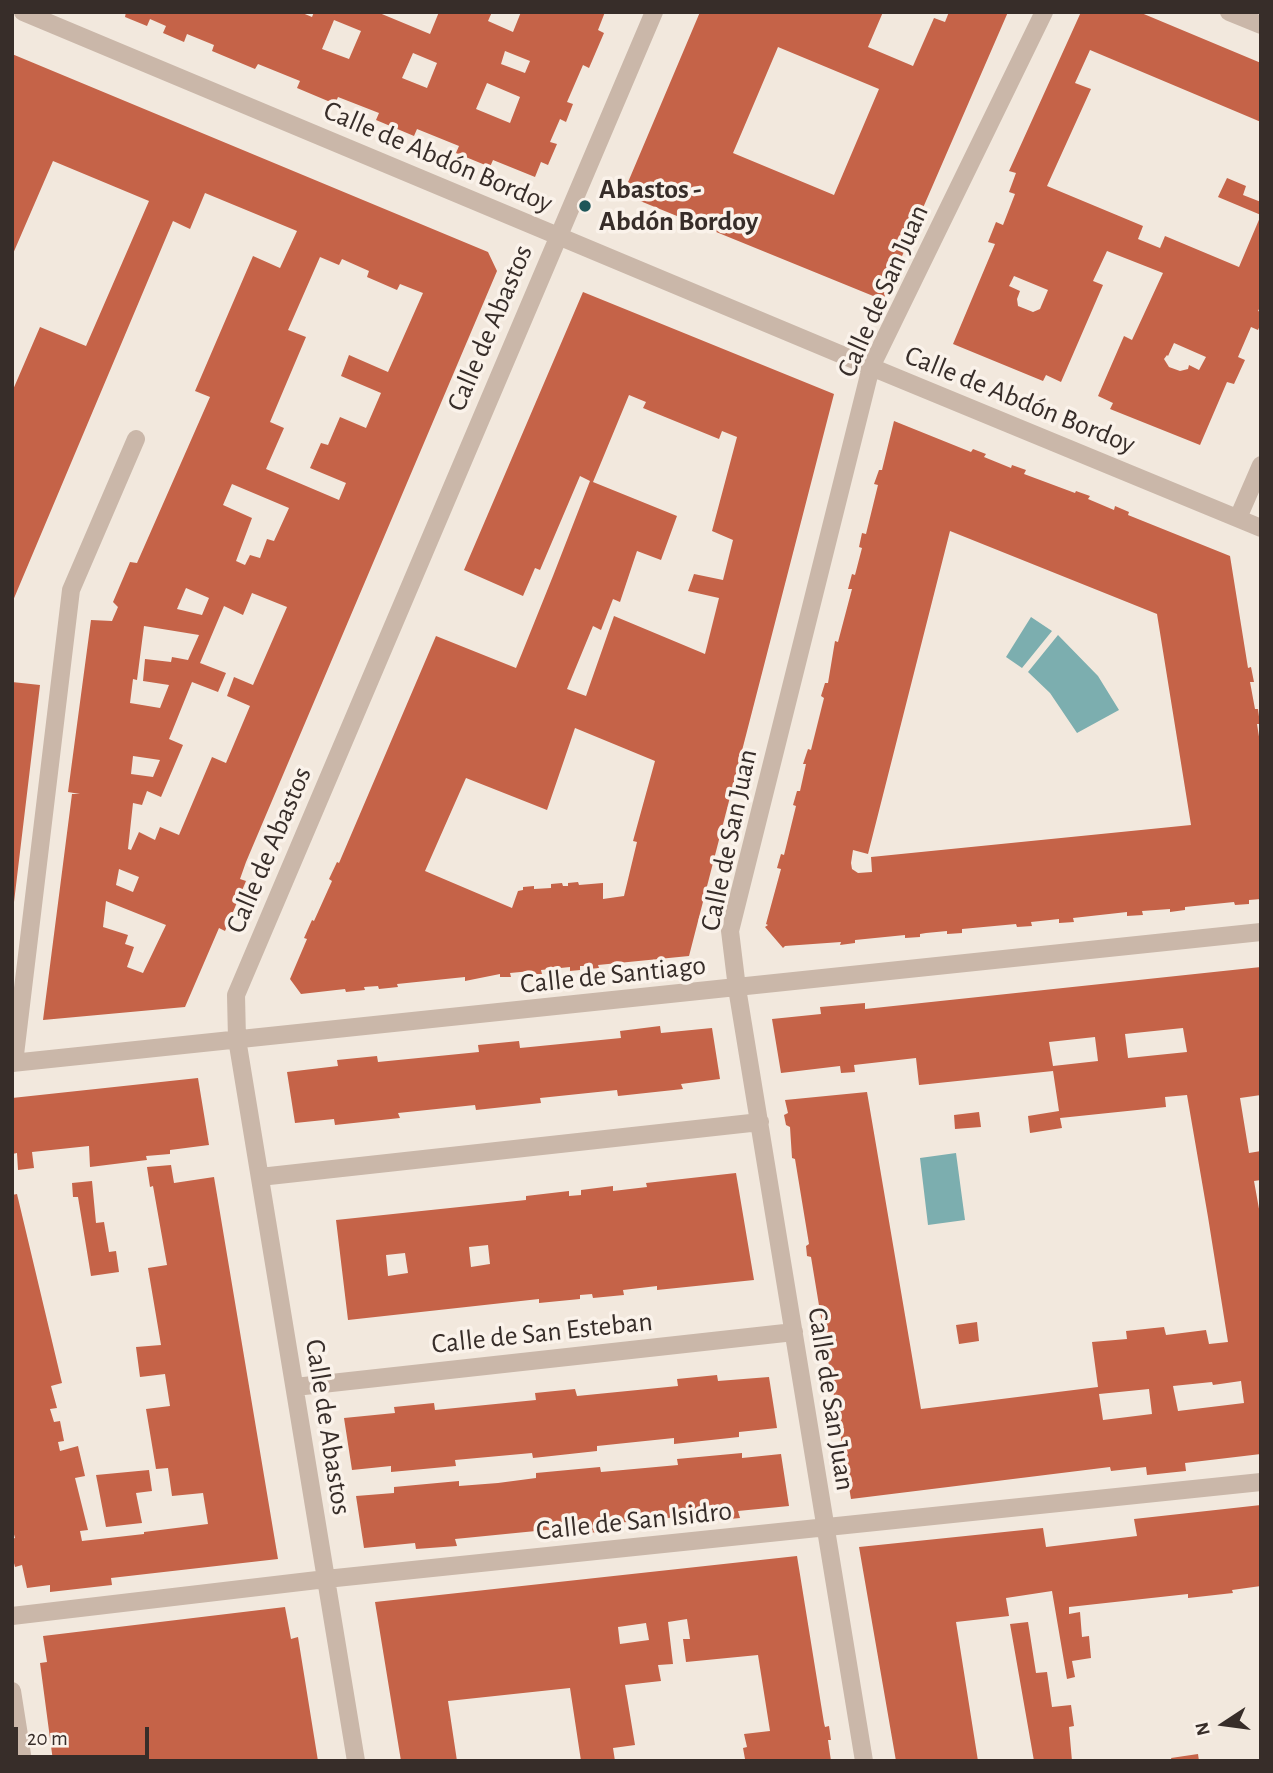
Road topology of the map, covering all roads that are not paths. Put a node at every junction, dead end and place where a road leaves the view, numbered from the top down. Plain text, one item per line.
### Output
1 (23, 12) edge
2 (654, 12) edge
3 (1044, 12) edge
4 (1229, 12) edge
5 (1261, 25) edge
6 (558, 236) junction
7 (871, 367) junction
8 (136, 439) dead end
9 (1261, 466) edge
10 (1238, 518) junction
11 (1261, 527) edge
12 (1261, 932) edge
13 (737, 988) junction
14 (237, 1039) junction
15 (13, 1063) edge
16 (760, 1122) junction
17 (260, 1177) junction
18 (794, 1332) junction
19 (295, 1387) junction
20 (1261, 1482) edge
21 (825, 1528) junction
22 (326, 1579) junction
23 (12, 1616) edge
24 (12, 1691) edge
25 (23, 1761) edge
26 (356, 1761) edge
27 (864, 1761) edge

1 - 6 street, Calle de Abdón Bordoy
2 - 6 street, Calle de Abastos
3 - 7 street, Calle de San Juan
4 - 5 street
6 - 7 street, Calle de Abdón Bordoy
6 - 14 street, Calle de Abastos
7 - 10 street, Calle de Abdón Bordoy
7 - 13 street, Calle de San Juan
8 - 15 street
9 - 10 street
10 - 11 street, Calle de Abdón Bordoy
12 - 13 street, Calle de Santiago
13 - 14 street, Calle de Santiago
13 - 16 street, Calle de San Juan
14 - 15 street, Calle de Santiago
14 - 17 street, Calle de Abastos
16 - 17 street
16 - 18 street, Calle de San Juan
17 - 19 street, Calle de Abastos
18 - 19 street, Calle de San Esteban
18 - 21 street, Calle de San Juan
19 - 22 street, Calle de Abastos
20 - 21 street, Calle de San Isidro
21 - 22 street, Calle de San Isidro
21 - 27 street, Calle de San Juan
22 - 23 street, Calle de San Isidro
22 - 26 street, Calle de Abastos
24 - 25 street

